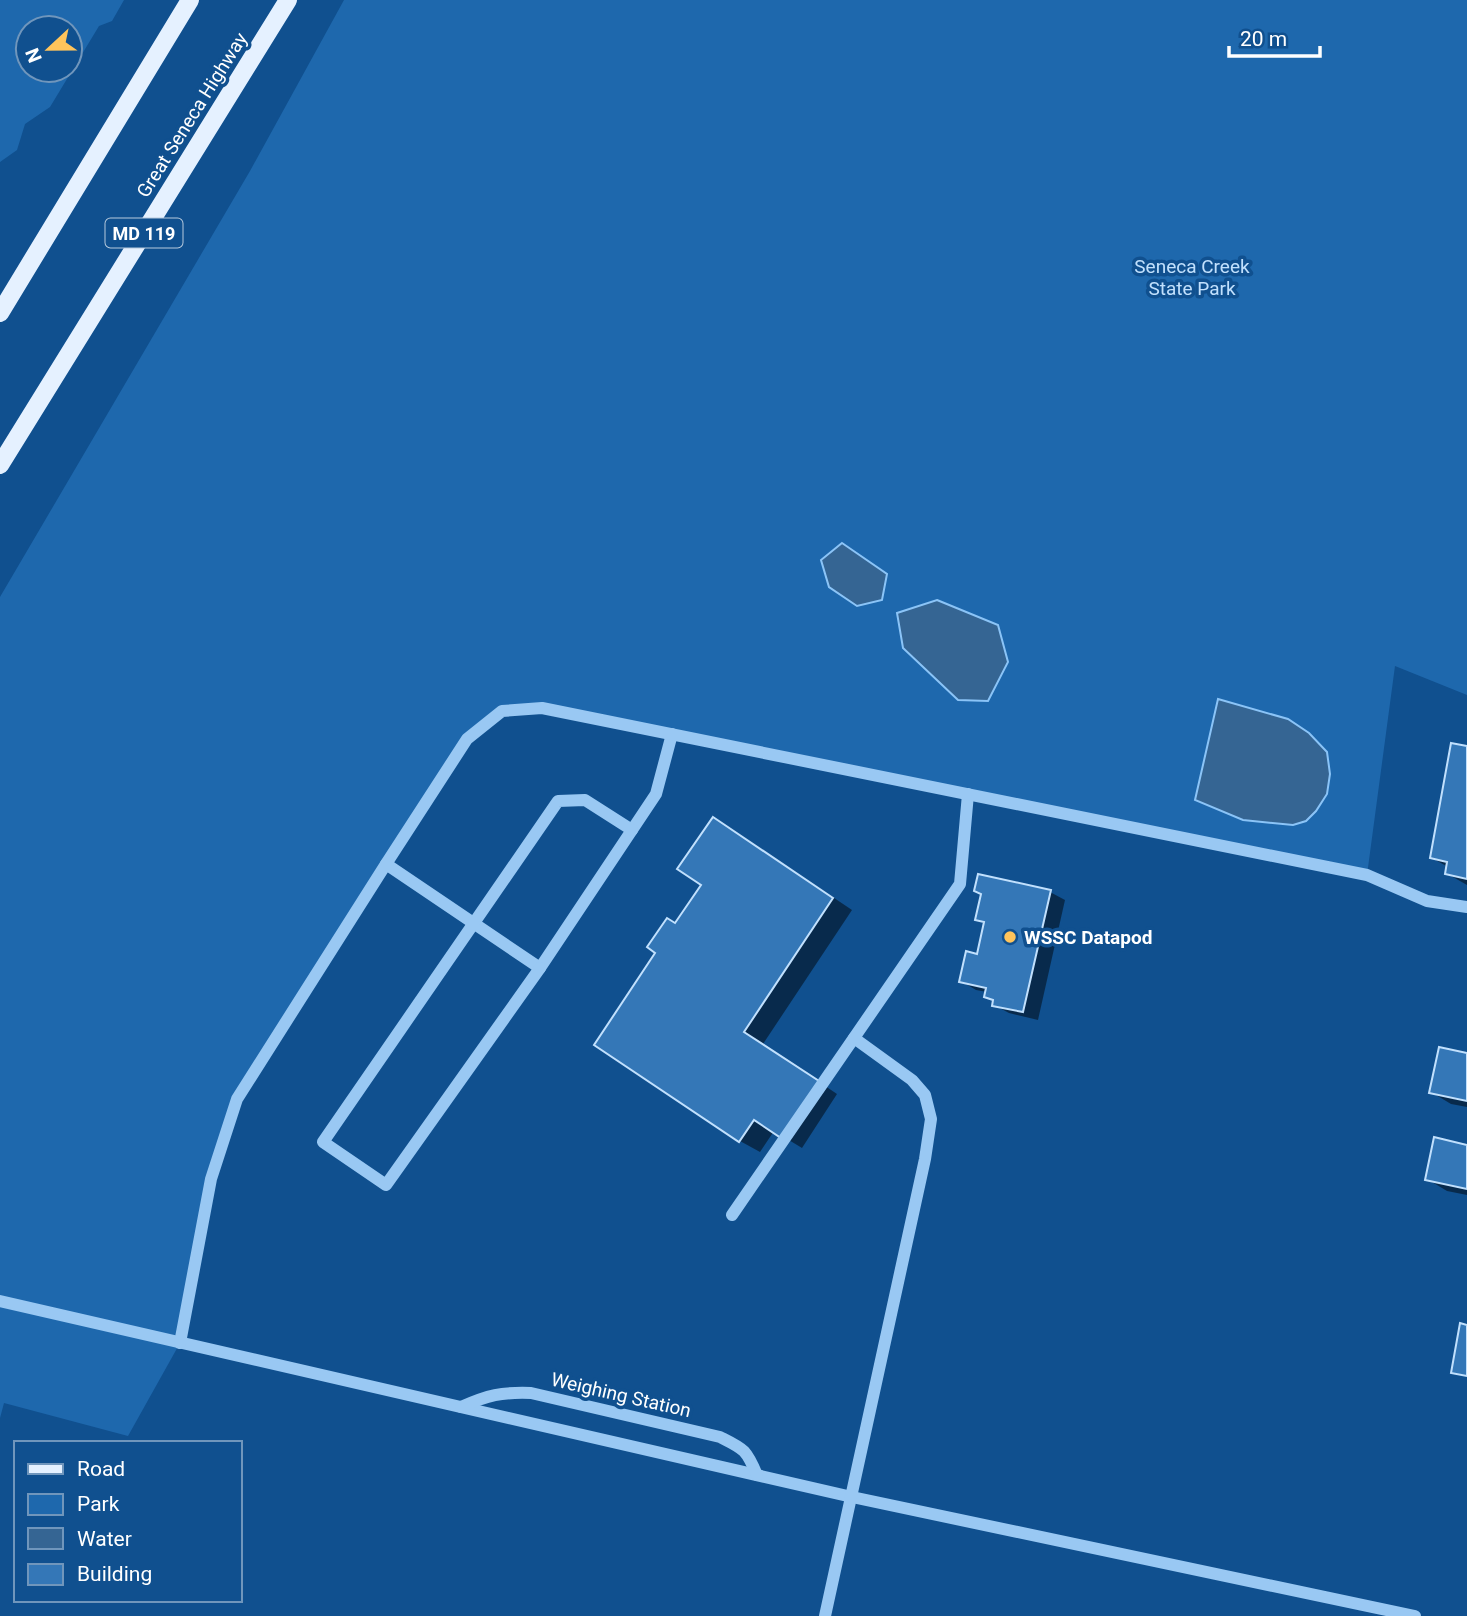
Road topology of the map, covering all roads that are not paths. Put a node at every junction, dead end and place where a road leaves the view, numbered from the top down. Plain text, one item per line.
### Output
1 (190, 0) edge
2 (288, 0) edge
3 (0, 313) edge
4 (0, 466) edge
5 (671, 734) junction
6 (968, 794) junction
7 (632, 830) junction
8 (386, 864) junction
9 (1467, 907) edge
10 (474, 924) junction
11 (540, 968) junction
12 (854, 1038) junction
13 (732, 1215) dead end
14 (0, 1301) edge
15 (180, 1343) junction
16 (461, 1408) junction
17 (757, 1475) junction
18 (852, 1497) junction
19 (825, 1616) edge
20 (1415, 1616) edge

1 - 3 main road
2 - 4 main road, Great Seneca Highway / MD 119
5 - 6 lane
5 - 7 lane
5 - 8 lane
6 - 9 lane
6 - 12 lane
7 - 10 lane
7 - 11 lane
8 - 10 lane
8 - 15 lane
10 - 11 lane
10 - 11 lane
12 - 13 lane
12 - 18 lane
14 - 15 lane
15 - 16 lane
16 - 17 lane
16 - 17 lane, Weighing Station
17 - 18 lane
18 - 19 lane
18 - 20 lane

